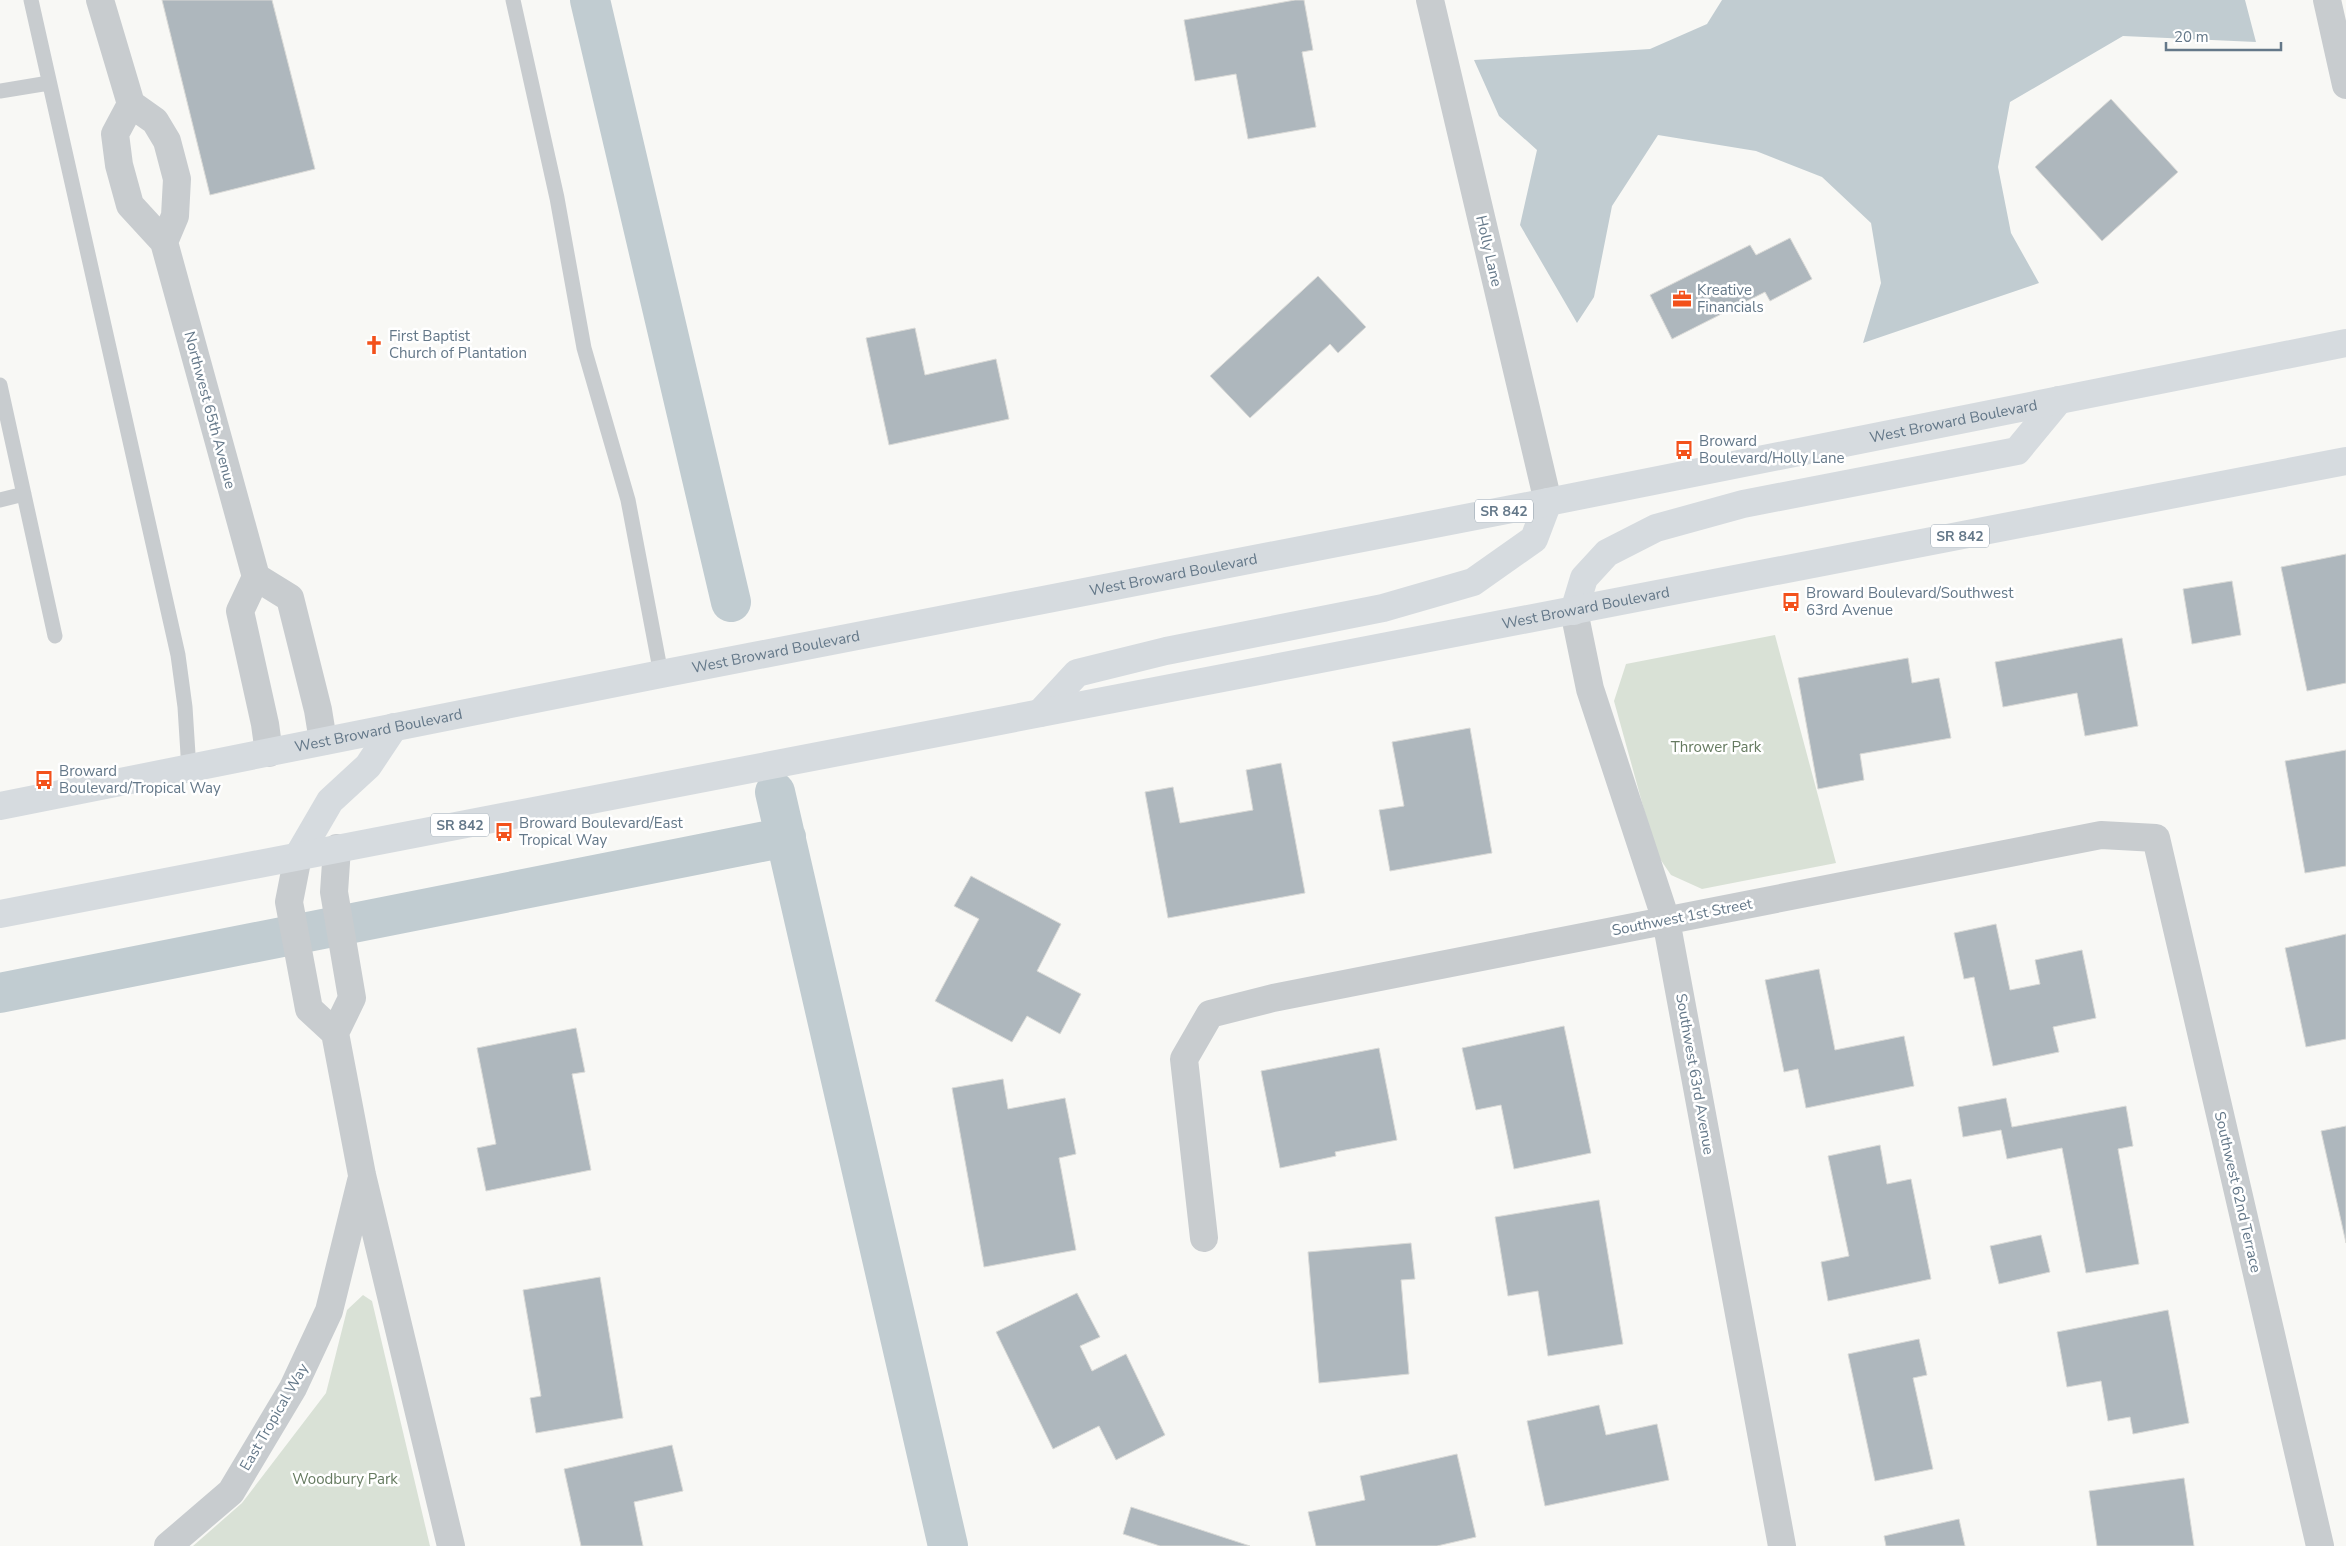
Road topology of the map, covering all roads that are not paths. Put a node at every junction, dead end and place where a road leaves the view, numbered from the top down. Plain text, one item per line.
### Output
1 (30, 0) edge
2 (100, 0) edge
3 (513, 0) edge
4 (1430, 0) edge
5 (2327, 0) edge
6 (49, 83) junction
7 (2346, 85) edge
8 (0, 91) edge
9 (131, 104) junction
10 (164, 242) junction
11 (2346, 343) edge
12 (0, 385) edge
13 (2059, 400) junction
14 (2346, 461) edge
15 (24, 494) junction
16 (0, 500) edge
17 (1548, 502) junction
18 (256, 577) junction
19 (1574, 611) junction
20 (55, 636) dead end
21 (661, 674) junction
22 (1040, 714) junction
23 (394, 727) junction
24 (323, 741) junction
25 (269, 753) junction
26 (189, 770) junction
27 (0, 806) edge
28 (2156, 838) joint
29 (337, 848) junction
30 (298, 856) junction
31 (0, 914) edge
32 (1666, 920) junction
33 (335, 1033) junction
34 (362, 1175) junction
35 (1204, 1238) dead end
36 (168, 1546) edge
37 (451, 1546) edge
38 (1782, 1546) edge
39 (2320, 1546) edge

1 - 6 lane
2 - 9 street
3 - 21 lane
4 - 17 street, Holly Lane
5 - 7 street
6 - 8 lane
6 - 26 lane
9 - 10 street, Northwest 65th Avenue
9 - 10 street
10 - 18 street, Northwest 65th Avenue
11 - 13 main road, West Broward Boulevard / SR 842
12 - 15 lane
13 - 17 main road, West Broward Boulevard / SR 842
13 - 19 main road
14 - 19 main road, West Broward Boulevard / SR 842
15 - 16 lane
15 - 20 lane
17 - 21 main road, West Broward Boulevard / SR 842
17 - 22 main road
18 - 24 street
18 - 25 street
19 - 22 main road, West Broward Boulevard / SR 842
19 - 32 street, Southwest 63rd Avenue
21 - 23 main road, West Broward Boulevard / SR 842
22 - 29 main road, West Broward Boulevard / SR 842
23 - 24 main road, West Broward Boulevard / SR 842
23 - 30 main road
24 - 25 main road, West Broward Boulevard / SR 842
25 - 26 main road, West Broward Boulevard / SR 842
26 - 27 main road, West Broward Boulevard / SR 842
28 - 32 street, Southwest 1st Street
28 - 39 street, Southwest 62nd Terrace
29 - 30 main road, West Broward Boulevard / SR 842
29 - 33 street
30 - 31 main road, West Broward Boulevard / SR 842
30 - 33 street
32 - 35 street, Southwest 1st Street
32 - 38 street, Southwest 63rd Avenue
33 - 34 street, East Tropical Way
34 - 36 street, East Tropical Way
34 - 37 street, East Tropical Way

